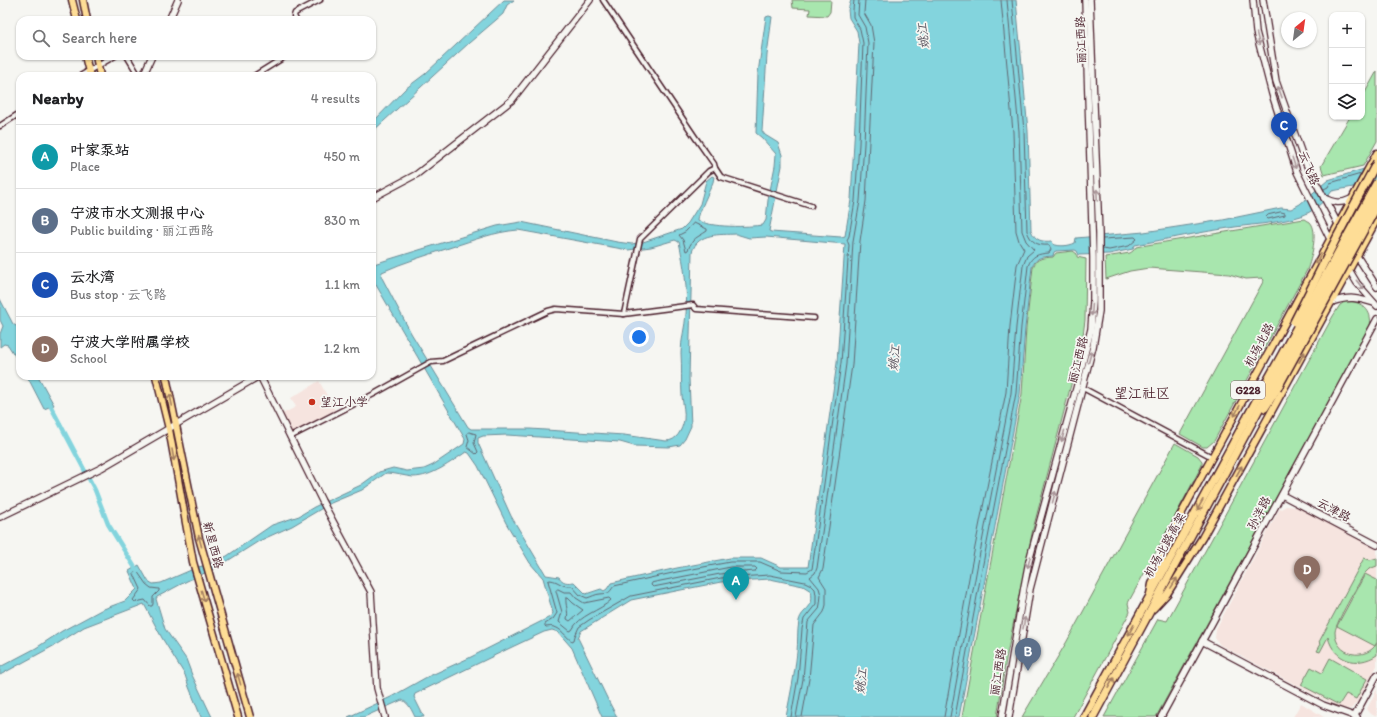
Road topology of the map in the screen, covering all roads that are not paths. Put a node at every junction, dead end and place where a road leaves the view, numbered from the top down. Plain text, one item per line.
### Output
1 (72, 0) edge
2 (83, 0) edge
3 (178, 0) edge
4 (320, 0) edge
5 (590, 0) edge
6 (603, 0) edge
7 (1085, 0) edge
8 (1090, 0) edge
9 (1253, 0) edge
10 (1263, 0) edge
11 (76, 16) edge
12 (86, 16) edge
13 (171, 16) edge
14 (294, 16) edge
15 (86, 60) edge
16 (97, 60) edge
17 (109, 60) edge
18 (129, 60) edge
19 (150, 60) edge
20 (280, 60) edge
21 (89, 72) edge
22 (91, 72) edge
23 (99, 72) edge
24 (137, 72) edge
25 (145, 72) edge
26 (260, 72) edge
27 (16, 116) edge
28 (0, 126) edge
29 (1377, 153) edge
30 (1375, 162) edge
31 (715, 168) junction
32 (1377, 182) edge
33 (1377, 194) edge
34 (376, 196) edge
35 (1324, 198) junction
36 (1351, 199) junction
37 (810, 206) dead end
38 (1377, 206) edge
39 (1377, 219) edge
40 (1338, 224) junction
41 (1096, 233) junction
42 (1330, 239) junction
43 (1357, 256) junction
44 (1349, 270) junction
45 (1377, 287) edge
46 (1332, 302) junction
47 (1376, 304) edge
48 (624, 314) junction
49 (814, 318) dead end
50 (1377, 319) edge
51 (157, 380) edge
52 (167, 380) edge
53 (253, 380) edge
54 (262, 380) edge
55 (1080, 386) junction
56 (1271, 387) junction
57 (169, 429) junction
58 (290, 437) junction
59 (1212, 456) junction
60 (1282, 493) junction
61 (0, 517) edge
62 (1377, 541) edge
63 (1377, 545) edge
64 (1150, 595) junction
65 (1149, 613) junction
66 (1202, 641) junction
67 (1377, 675) edge
68 (1377, 682) edge
69 (238, 717) edge
70 (250, 717) edge
71 (385, 717) edge
72 (1002, 717) edge
73 (1008, 717) edge
74 (1084, 717) edge
75 (1093, 717) edge
76 (1161, 717) edge
77 (1356, 717) edge

1 - 11 main road
2 - 12 main road
3 - 13 street
4 - 14 street
5 - 34 street
6 - 31 street
7 - 41 street
41 -> 8 street, 丽江西路
9 -> 42 street, 云飞路
35 -> 10 street, 云飞路
15 - 21 main road
16 - 23 main road
17 - 22 street
18 - 24 street
19 - 25 street
20 - 26 street
27 - 28 street
29 - 30 main road, 机场北路 / G228
30 - 36 main road, 机场北路 / G228
30 - 56 highway, bridge
31 - 37 street
31 - 48 street
32 - 56 highway, 机场北路, bridge
33 - 56 highway, bridge
35 - 36 street
35 - 40 street, 云飞路
36 - 40 main road, 机场北路 / G228
38 - 56 highway, bridge
39 - 43 main road, G228
40 - 42 main road, 机场北路 / G228
40 - 43 street, 云飞路
41 - 55 street, 丽江西路
42 - 44 street, 云飞路
42 -> 59 main road, 机场北路 / G228
43 - 44 main road, G228
43 - 45 street, 云飞路
44 - 46 main road, G228
44 -> 47 street, 云飞路
46 - 47 street
65 -> 46 main road, G228
48 - 49 street
48 - 58 street
50 - 60 street, 孙洋路
51 - 57 main road, 新星西路
70 -> 52 main road, 新星西路
53 - 57 street
54 - 58 street
55 - 59 street
55 -> 72 street, 丽江西路
73 -> 55 street, 丽江西路
56 -> 64 highway, 机场北路高架 / G228
56 - 65 highway, 机场北路高架 / G228
57 - 61 street
57 -> 69 main road, 新星西路
58 - 71 street
59 - 64 main road, 机场北路 / G228
60 - 62 street, 云津路
60 - 63 street, 云津路
60 - 66 street, 孙洋路
64 -> 74 highway, 机场北路高架 / G228
75 -> 65 highway, 机场北路高架 / G228
66 - 76 street, 孙洋路
66 - 77 street
67 - 77 street
68 - 77 street

